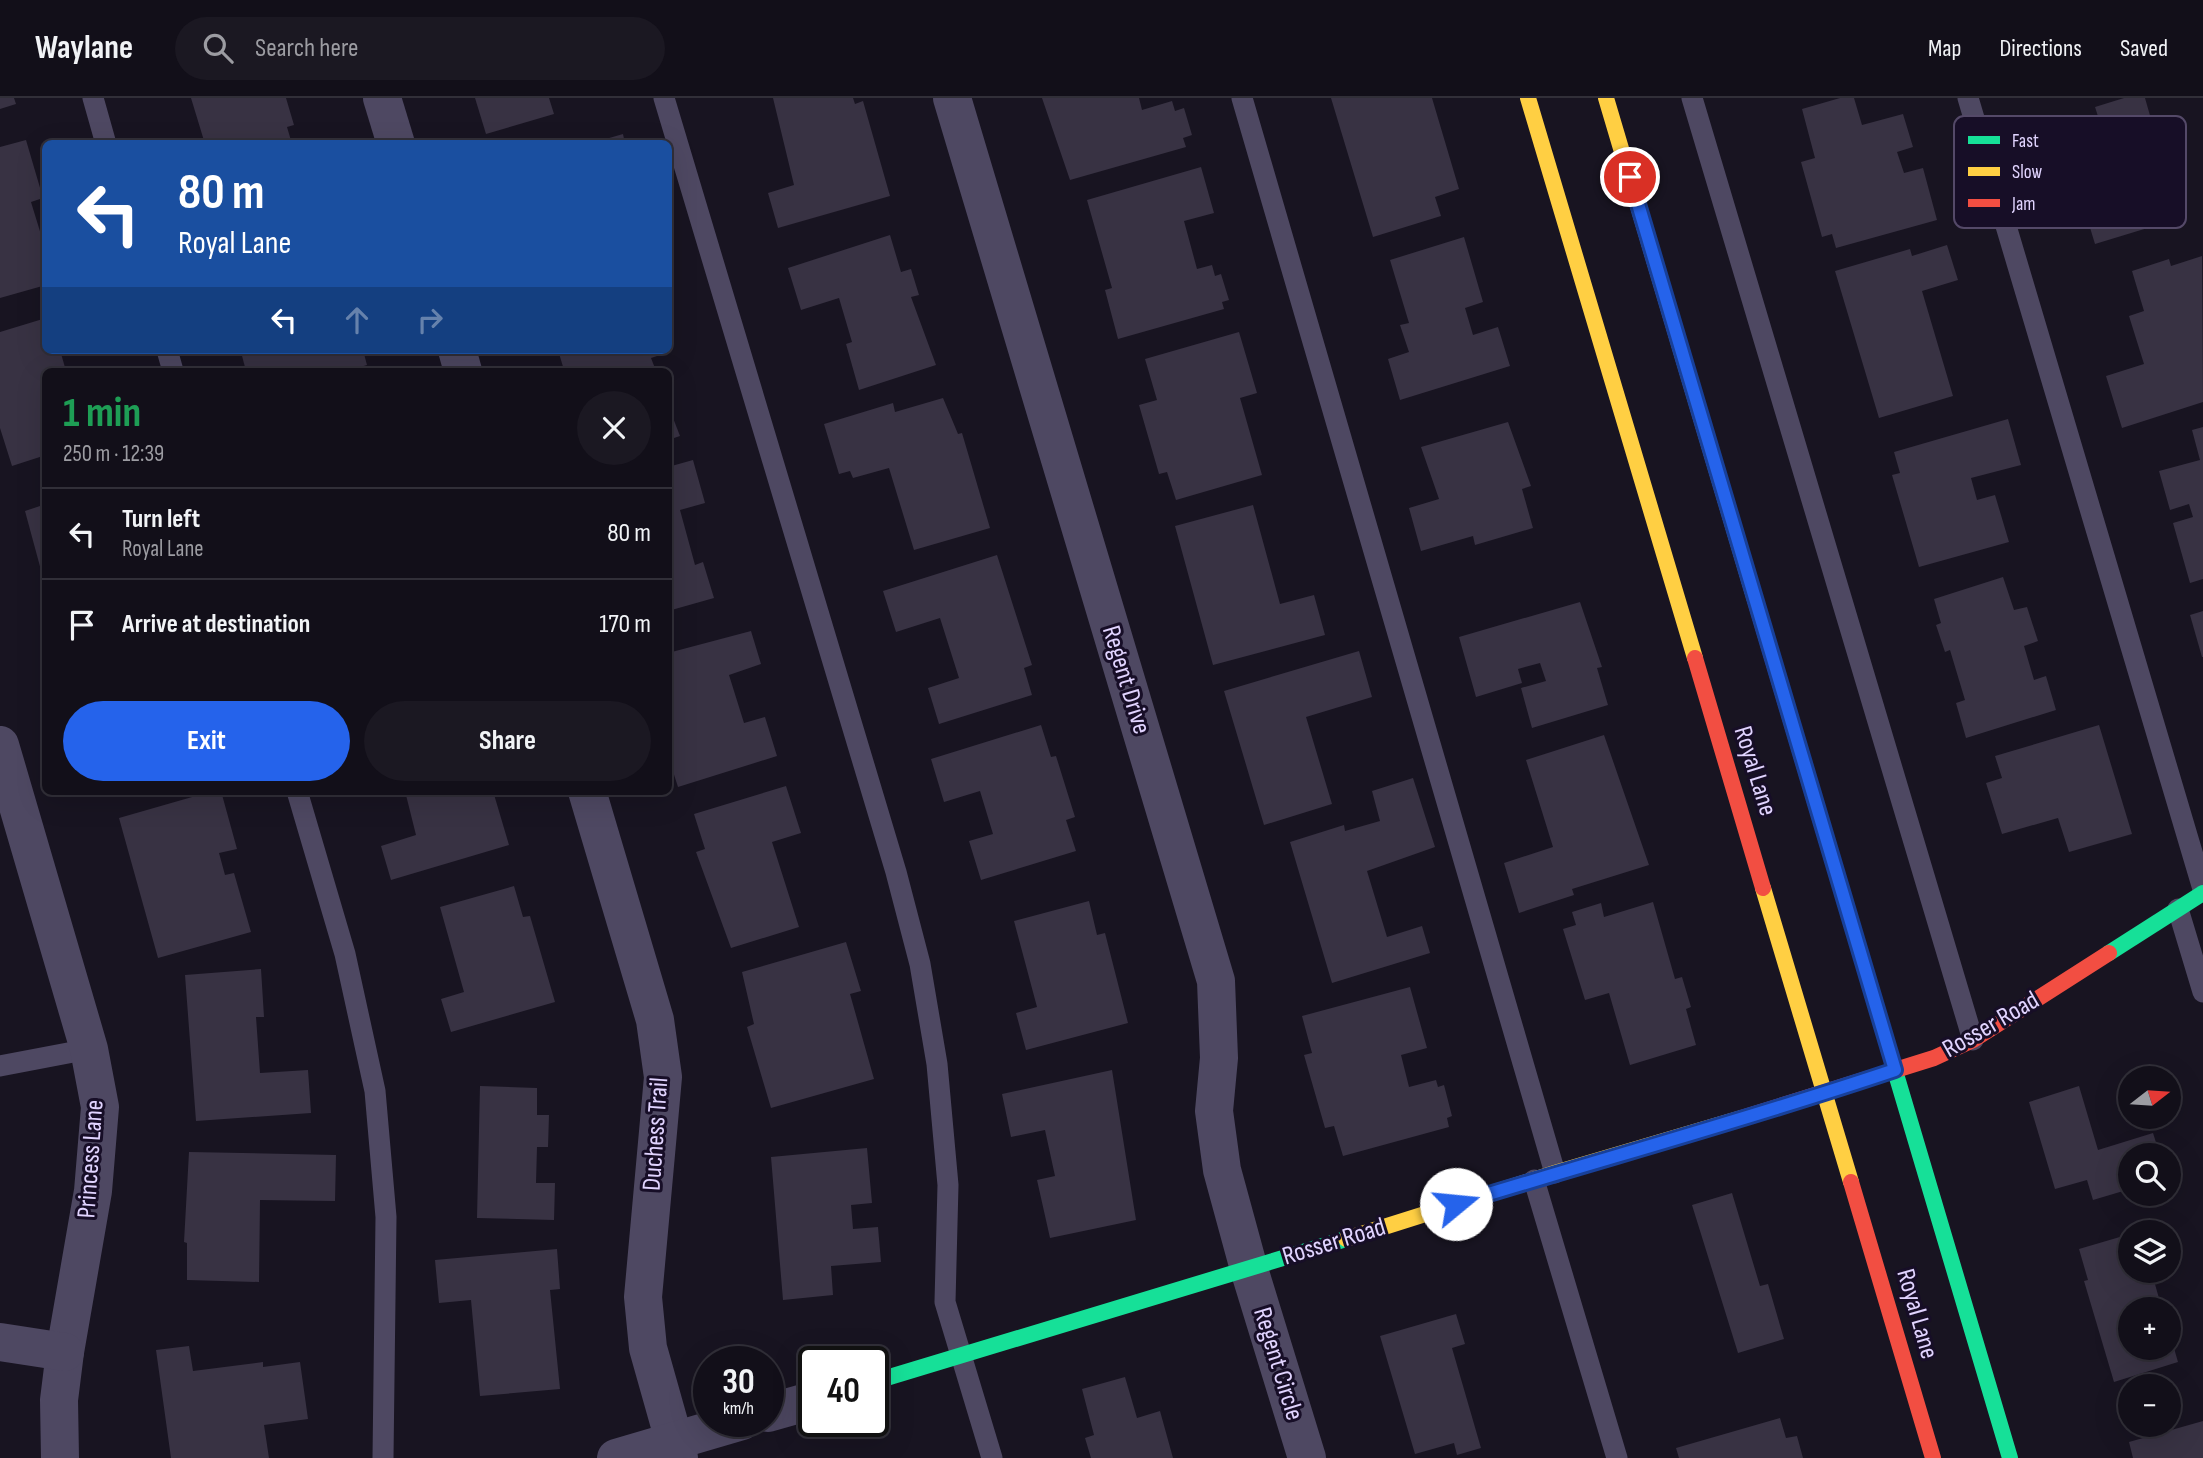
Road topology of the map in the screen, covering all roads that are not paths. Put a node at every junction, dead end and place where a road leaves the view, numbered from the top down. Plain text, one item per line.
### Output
1 (93, 98) edge
2 (382, 98) edge
3 (664, 98) edge
4 (953, 98) edge
5 (1242, 98) edge
6 (1528, 98) edge
7 (1606, 98) edge
8 (1692, 98) edge
9 (1968, 98) edge
10 (1973, 116) edge
11 (105, 140) edge
12 (395, 140) edge
13 (2007, 228) edge
14 (0, 745) edge
15 (298, 795) edge
16 (588, 795) edge
17 (2203, 891) edge
18 (2178, 909) junction
19 (2203, 992) edge
20 (1973, 1040) junction
21 (89, 1049) junction
22 (0, 1066) edge
23 (1895, 1070) junction
24 (1826, 1093) junction
25 (1555, 1173) junction
26 (1534, 1180) junction
27 (1249, 1269) junction
28 (0, 1342) edge
29 (65, 1352) junction
30 (961, 1357) junction
31 (889, 1377) edge
32 (705, 1437) edge
33 (677, 1449) edge
34 (60, 1458) edge
35 (383, 1458) edge
36 (616, 1458) edge
37 (992, 1458) edge
38 (1307, 1458) edge
39 (1617, 1458) edge
40 (1933, 1458) edge
41 (2010, 1458) edge

1 - 11 lane
2 - 12 street
3 - 30 lane
4 - 27 street, Regent Drive
5 - 25 lane
6 - 24 main road, Royal Lane
7 - 23 main road, Royal Lane
8 - 20 lane
9 - 10 lane
13 - 17 lane
14 - 21 street, Princess Lane
15 - 35 lane
16 - 33 street, Duchess Trail
17 - 18 main road, Rosser Road
18 - 19 lane
18 - 20 main road, Rosser Road
20 - 23 main road, Rosser Road
21 - 22 lane
21 - 29 street, Princess Lane
23 - 24 main road, Rosser Road
23 - 41 main road, Royal Lane
24 - 25 main road, Rosser Road
24 - 40 main road, Royal Lane
25 - 26 main road, Rosser Road
26 - 27 main road, Rosser Road
26 - 39 lane
27 - 30 main road, Rosser Road
27 - 38 street, Regent Circle
28 - 29 street
29 - 34 street, Princess Lane
30 - 31 main road, Rosser Road
30 - 37 lane
32 - 33 street
33 - 36 street

